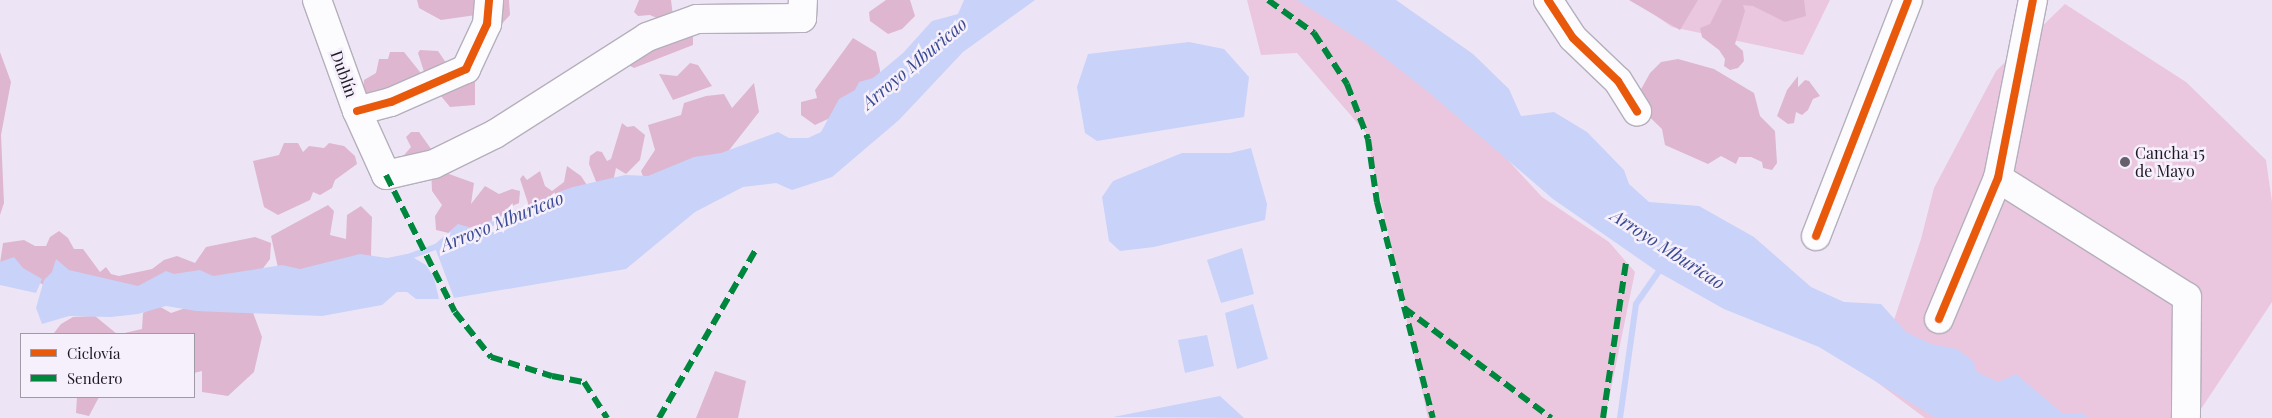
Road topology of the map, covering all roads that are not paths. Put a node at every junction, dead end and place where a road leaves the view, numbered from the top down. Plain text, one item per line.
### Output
1 (317, 0) edge
2 (489, 0) edge
3 (803, 0) edge
4 (1548, 0) edge
5 (1908, 0) edge
6 (2034, 0) edge
7 (357, 111) junction
8 (1637, 112) dead end
9 (1998, 178) junction
10 (1816, 236) dead end
11 (1939, 319) dead end
12 (2186, 418) edge

1 - 7 street, Dublín
2 - 7 street
3 - 7 street, Dublín
4 - 8 street
5 - 10 street
6 - 9 street
9 - 11 street
9 - 12 street

